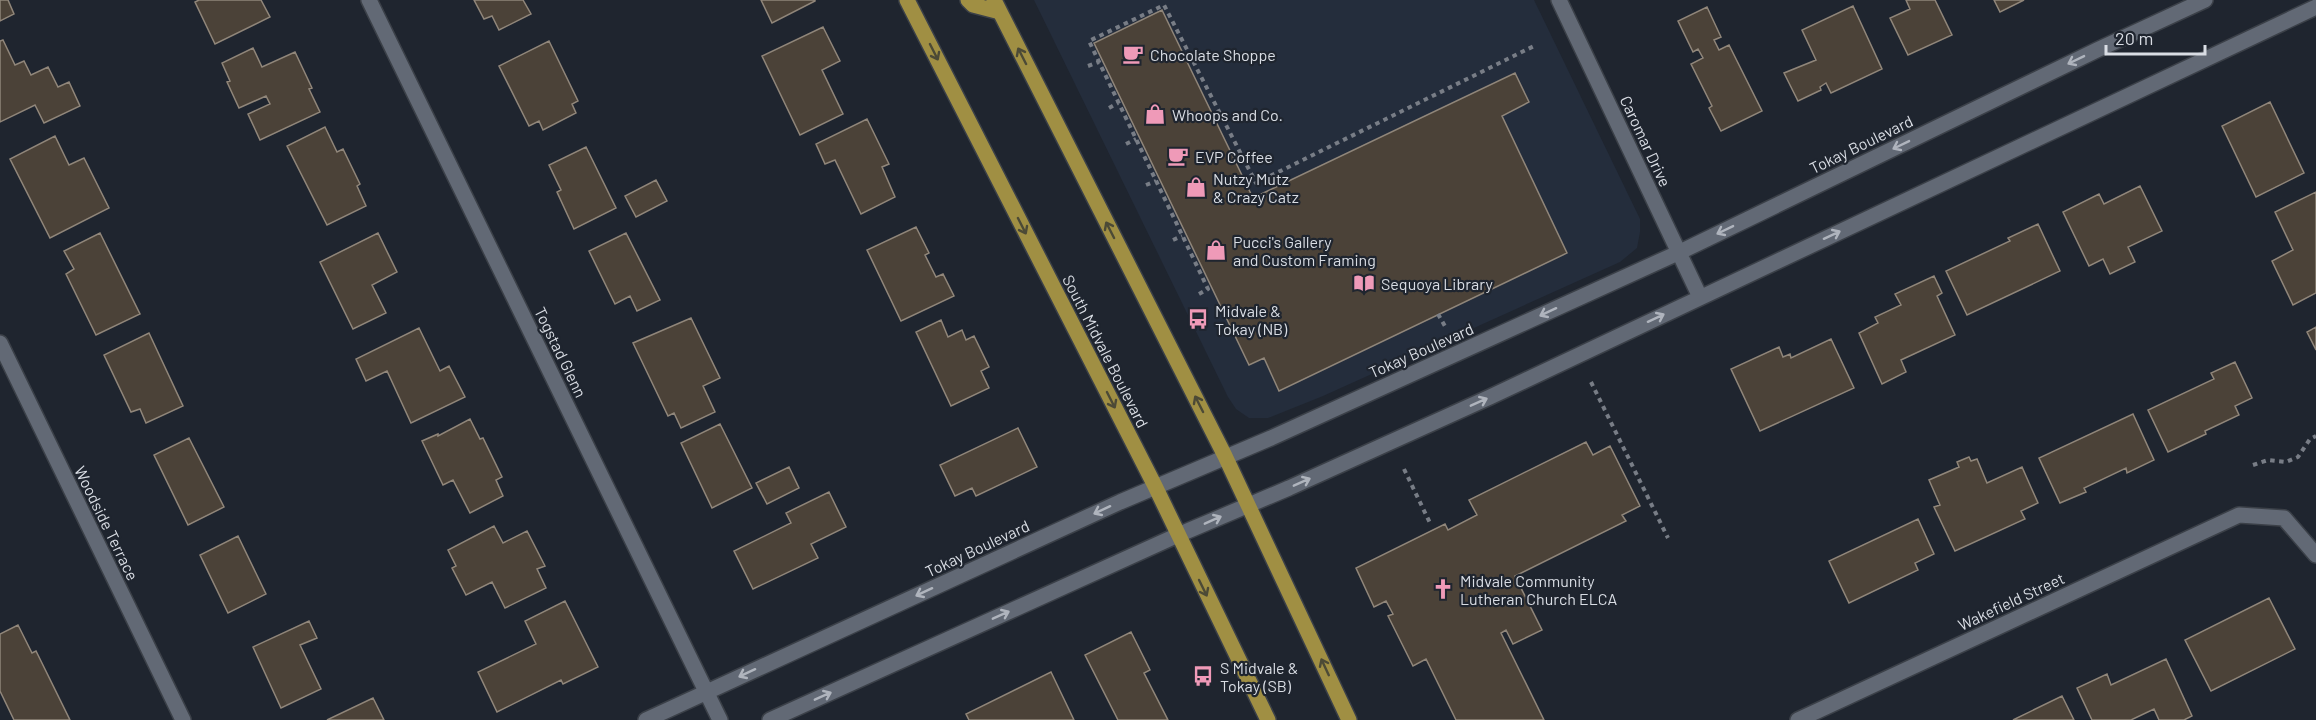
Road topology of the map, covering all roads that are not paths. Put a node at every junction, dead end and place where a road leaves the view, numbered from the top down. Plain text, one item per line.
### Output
1 (369, 0) edge
2 (907, 0) edge
3 (968, 0) edge
4 (1559, 0) edge
5 (2205, 0) edge
6 (997, 6) edge
7 (2316, 7) edge
8 (1680, 252) junction
9 (1700, 297) junction
10 (0, 343) edge
11 (1225, 456) junction
12 (1155, 486) junction
13 (1248, 504) junction
14 (1178, 535) junction
15 (2316, 555) edge
16 (706, 692) junction
17 (183, 720) edge
18 (646, 720) edge
19 (720, 720) edge
20 (770, 720) edge
21 (1268, 720) edge
22 (1349, 720) edge
23 (1798, 720) edge

1 - 16 street, Togstad Glenn
2 -> 12 main road, South Midvale Boulevard
3 - 6 main road
4 - 8 street, Caromar Drive
5 -> 8 street, Tokay Boulevard
11 -> 6 main road
9 -> 7 street
8 - 9 street, Caromar Drive
8 -> 11 street, Tokay Boulevard
13 -> 9 street
10 - 17 street, Woodside Terrace
11 - 12 street, Tokay Boulevard
11 - 13 main road
12 - 14 main road, South Midvale Boulevard
12 -> 16 street, Tokay Boulevard
14 -> 13 street
22 -> 13 main road
20 -> 14 street
14 -> 21 main road, South Midvale Boulevard
15 - 23 street, Wakefield Street
16 - 18 street, Tokay Boulevard
16 - 19 street, Togstad Glenn

